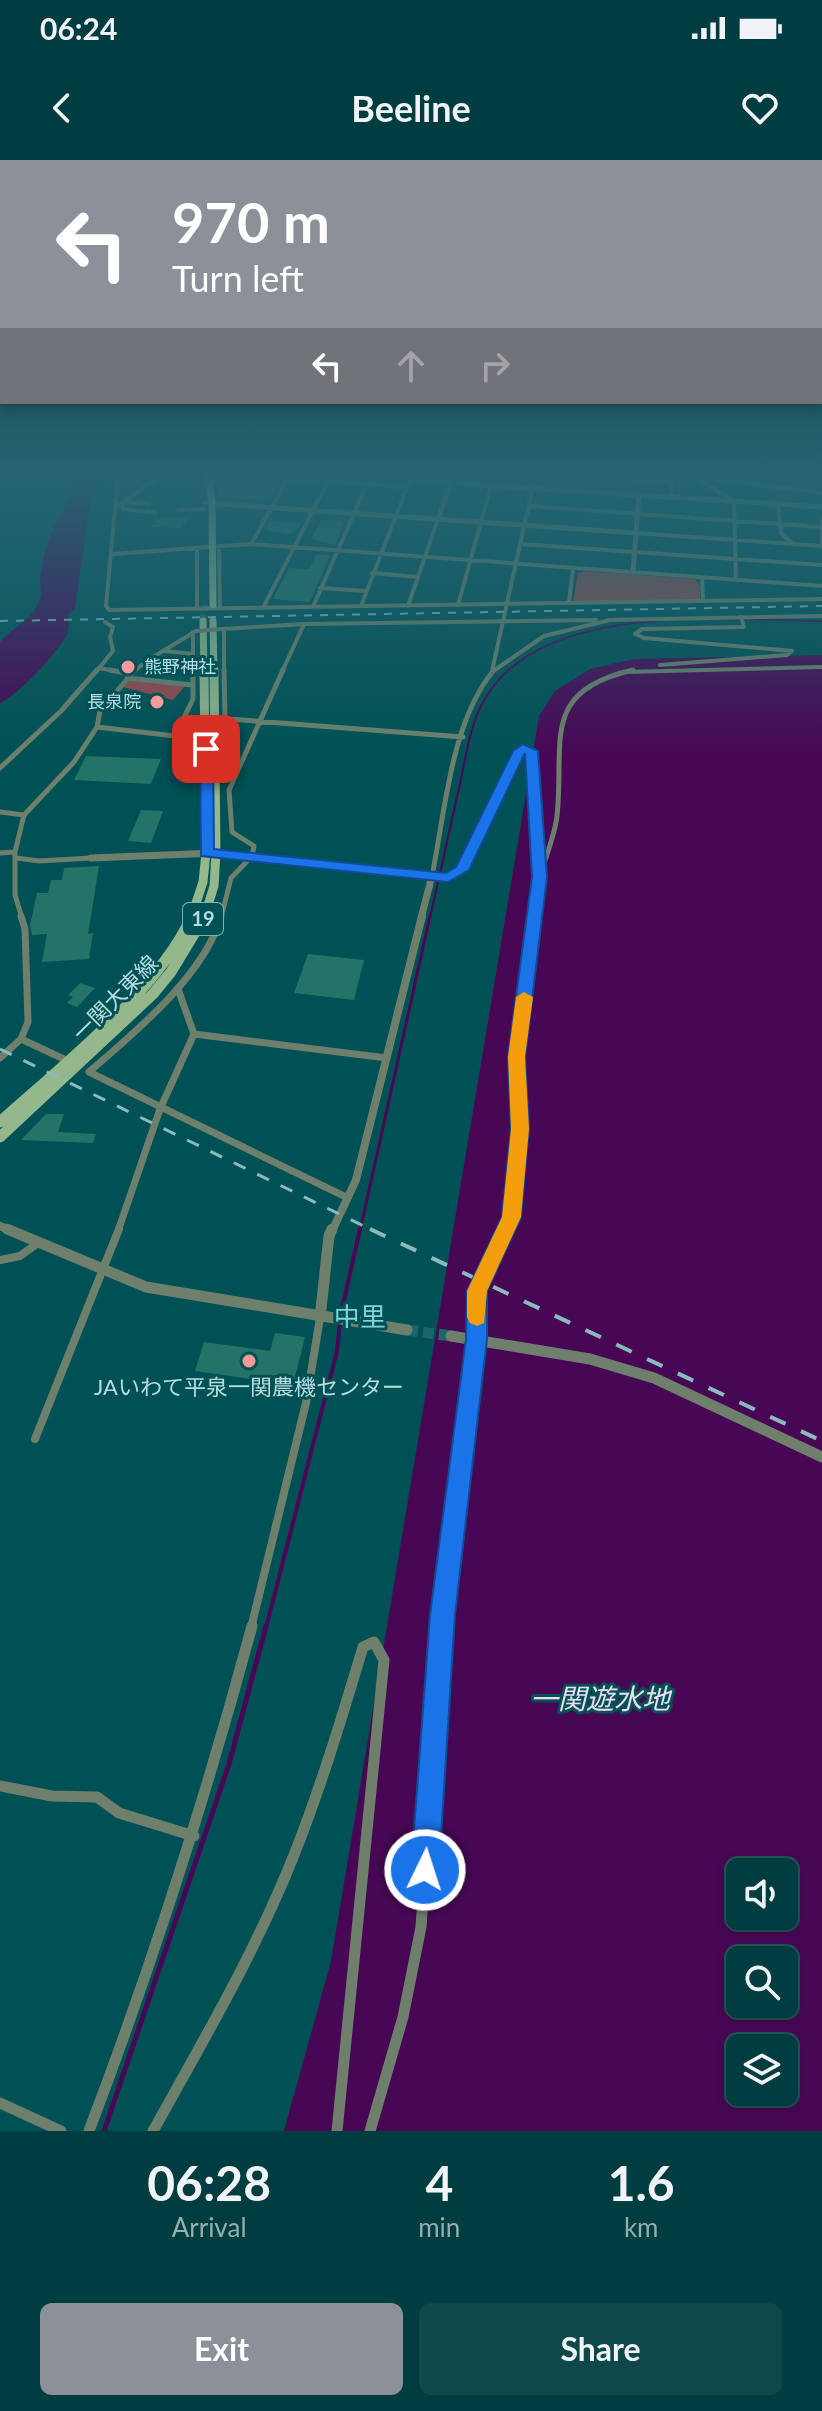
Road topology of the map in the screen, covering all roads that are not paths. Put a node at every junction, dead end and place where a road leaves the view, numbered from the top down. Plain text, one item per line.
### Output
1 (573, 568) edge
2 (111, 569) edge
3 (197, 569) edge
4 (213, 569) edge
5 (213, 569) edge
6 (283, 569) edge
7 (329, 569) edge
8 (374, 569) edge
9 (421, 569) edge
10 (468, 569) edge
11 (514, 569) edge
12 (588, 569) edge
13 (633, 569) edge
14 (736, 569) edge
15 (633, 572) junction
16 (372, 573) junction
17 (418, 577) junction
18 (702, 577) junction
19 (736, 580) junction
20 (822, 586) edge
21 (320, 588) junction
22 (366, 591) junction
23 (822, 599) edge
24 (703, 601) junction
25 (569, 603) junction
26 (507, 604) junction
27 (458, 605) junction
28 (213, 606) junction
29 (361, 606) junction
30 (408, 606) junction
31 (313, 607) junction
32 (263, 608) junction
33 (197, 609) junction
34 (822, 616) edge
35 (610, 620) junction
36 (208, 621) tunnel mouth
37 (502, 621) junction
38 (742, 621) junction
39 (105, 622) dead end
40 (304, 624) junction
41 (223, 629) junction
42 (194, 631) junction
43 (165, 651) junction
44 (193, 654) junction
45 (822, 667) edge
46 (99, 668) junction
47 (640, 670) junction
48 (492, 671) junction
49 (129, 676) junction
50 (193, 685) junction
51 (216, 718) junction
52 (260, 719) junction
53 (184, 720) junction
54 (97, 727) junction
55 (463, 737) junction
56 (0, 768) edge
57 (0, 812) edge
58 (24, 815) junction
59 (0, 853) edge
60 (211, 853) junction
61 (16, 855) junction
62 (252, 856) junction
63 (91, 858) joint
64 (434, 876) junction
65 (540, 877) junction
66 (178, 989) junction
67 (194, 1034) junction
68 (21, 1039) junction
69 (0, 1058) edge
70 (387, 1058) junction
71 (66, 1060) junction
72 (160, 1109) junction
73 (0, 1122) edge
74 (0, 1137) edge
75 (348, 1198) junction
76 (0, 1226) edge
77 (38, 1243) junction
78 (0, 1260) edge
79 (104, 1272) junction
80 (320, 1318) junction
81 (407, 1330) tunnel mouth
82 (451, 1336) tunnel mouth
83 (476, 1339) junction
84 (35, 1439) dead end
85 (822, 1457) edge
86 (0, 1786) edge
87 (194, 1836) junction
88 (0, 2103) edge
89 (61, 2131) edge
90 (89, 2131) edge
91 (153, 2131) edge
92 (337, 2131) edge
93 (370, 2131) edge

1 - 25 street
2 - 33 street
3 - 33 street
4 - 28 main road
5 - 28 street
6 - 32 street
7 - 21 street
8 - 16 street
9 - 17 street
10 - 27 street
11 - 26 street
12 - 15 street
13 - 15 street
14 - 19 street
15 - 18 street
16 - 17 street
16 - 22 street
17 - 30 street
18 - 19 street
18 - 24 street
19 - 20 street
21 - 22 street
21 - 31 street
22 - 29 street
23 - 24 street
24 - 25 street
25 - 26 street
26 - 27 street
26 - 37 street
27 - 30 street
28 - 32 street
28 - 33 street
29 - 30 street
29 - 31 street
31 - 32 street
34 - 38 street
35 - 37 street
35 - 38 street
35 - 48 street
36 - 51 main road, 一関大東線 / 19
37 - 40 street
37 - 48 street
38 - 47 street
39 - 46 street
40 - 41 street
40 - 52 street
41 - 42 street, bridge
41 - 51 street
42 - 43 street
42 - 44 street
43 - 44 street
43 - 49 street
44 - 50 street
45 - 47 street
46 - 49 street
46 - 56 street
47 - 65 street
48 - 55 street
49 - 50 street
49 - 54 street
50 - 53 street
51 - 52 street
51 - 53 street
51 - 60 main road, 一関大東線 / 19
52 - 55 street
52 - 62 street
53 - 54 street
54 - 58 street
55 - 64 street
57 - 58 street
58 - 61 street
59 - 61 street
60 - 62 street
60 - 63 street
60 - 71 main road, 一関大東線 / 19
60 - 74 main road, 一関大東線 / 19
61 - 63 street
61 - 68 street
62 - 64 street
62 - 66 street
64 - 65 street
64 - 70 street
65 - 83 street
66 - 67 street
66 - 72 street
67 - 70 street
67 - 72 street
68 - 69 street
68 - 71 street
70 - 75 street
71 - 73 main road, 一関大東線 / 19
72 - 75 street
72 - 79 street
75 - 80 street
76 - 77 street
77 - 78 street
77 - 79 street
79 - 80 street
79 - 84 street
80 - 81 street
80 - 87 street
82 - 83 street
83 - 85 street
83 - 93 street
86 - 87 street
87 - 90 street
88 - 89 street
91 - 92 street

